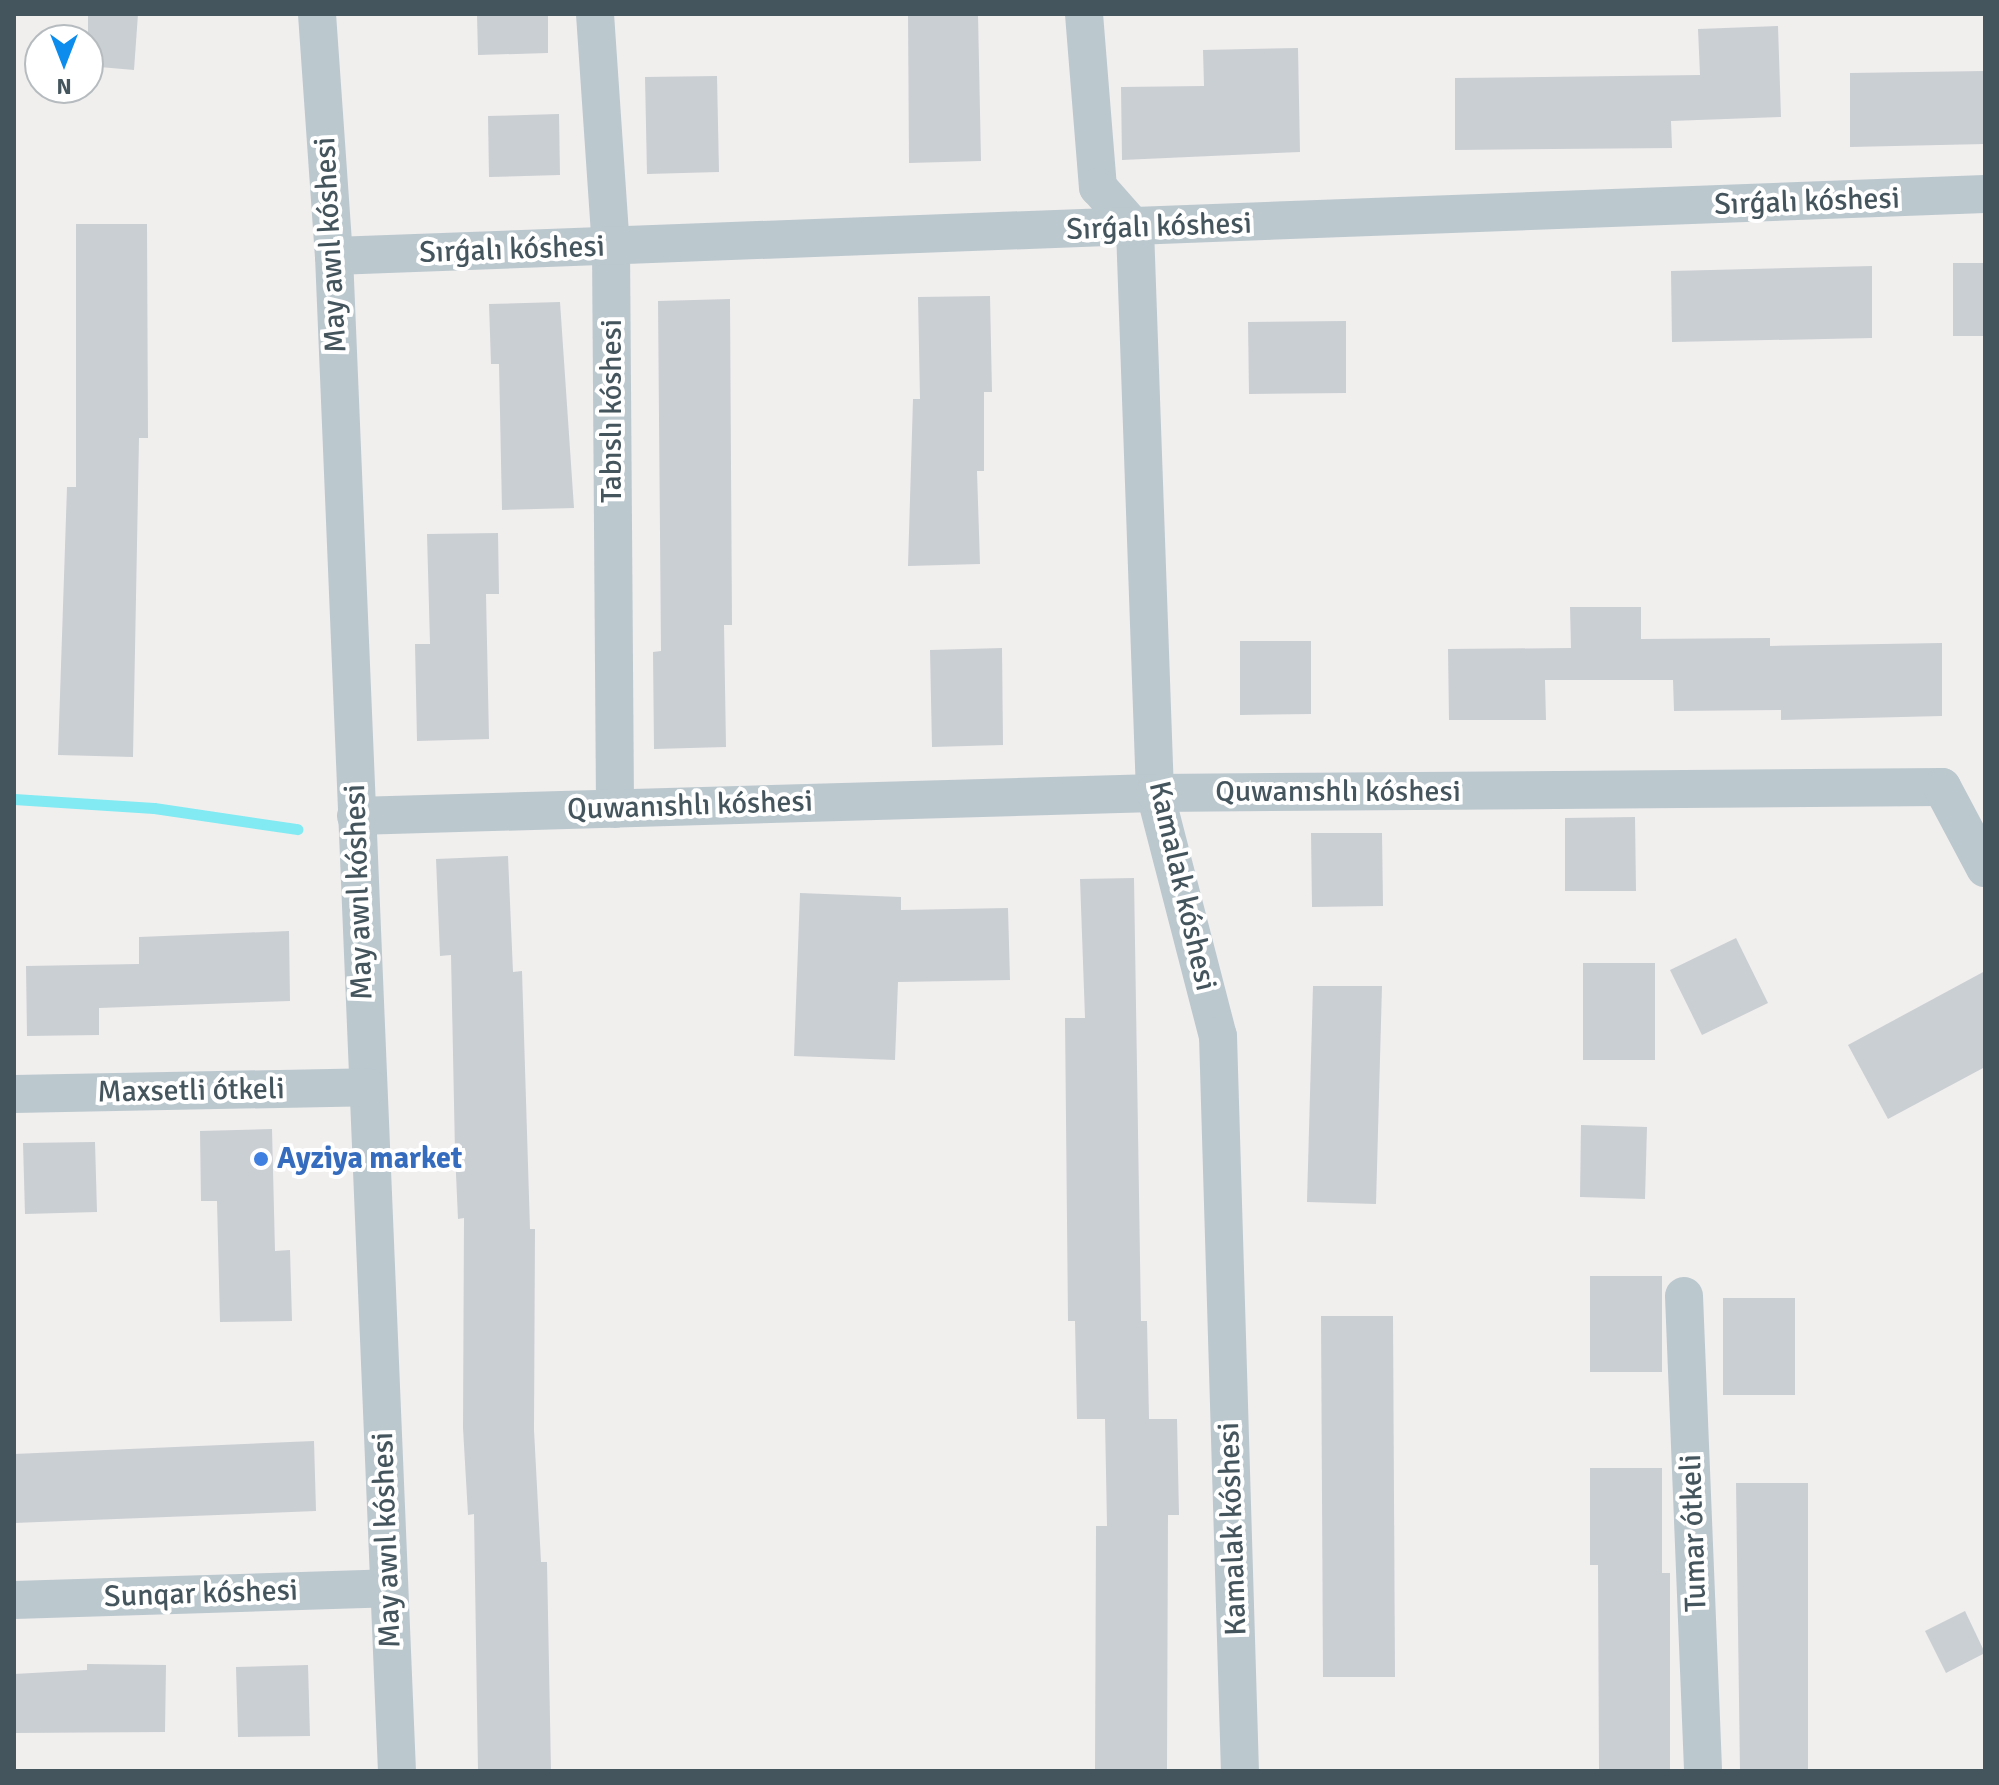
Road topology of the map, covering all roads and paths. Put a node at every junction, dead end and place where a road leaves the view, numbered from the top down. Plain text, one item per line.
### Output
1 (317, 14) edge
2 (595, 14) edge
3 (1084, 14) edge
4 (1985, 194) edge
5 (1135, 229) junction
6 (611, 247) junction
7 (334, 256) junction
8 (1155, 793) junction
9 (615, 809) junction
10 (356, 816) junction
11 (1985, 868) edge
12 (368, 1087) junction
13 (14, 1094) edge
14 (1684, 1296) dead end
15 (388, 1588) junction
16 (14, 1600) edge
17 (397, 1771) edge
18 (1240, 1771) edge
19 (1703, 1771) edge

1 - 7 street, May awıl kóshesi
2 - 6 street, Tabıslı kóshesi
3 - 5 street
4 - 5 street, Sırǵalı kóshesi
5 - 6 street, Sırǵalı kóshesi
5 - 8 street, Kamalak kóshesi
6 - 7 street, Sırǵalı kóshesi
6 - 9 street, Tabıslı kóshesi
7 - 10 street, May awıl kóshesi
8 - 9 street, Quwanıshlı kóshesi
8 - 11 street, Quwanıshlı kóshesi
8 - 18 street, Kamalak kóshesi
9 - 10 street, Quwanıshlı kóshesi
10 - 12 street, May awıl kóshesi
12 - 13 street, Maxsetli ótkeli
12 - 15 street, May awıl kóshesi
14 - 19 street, Tumar ótkeli
15 - 16 street, Sunqar kóshesi
15 - 17 street, May awıl kóshesi

